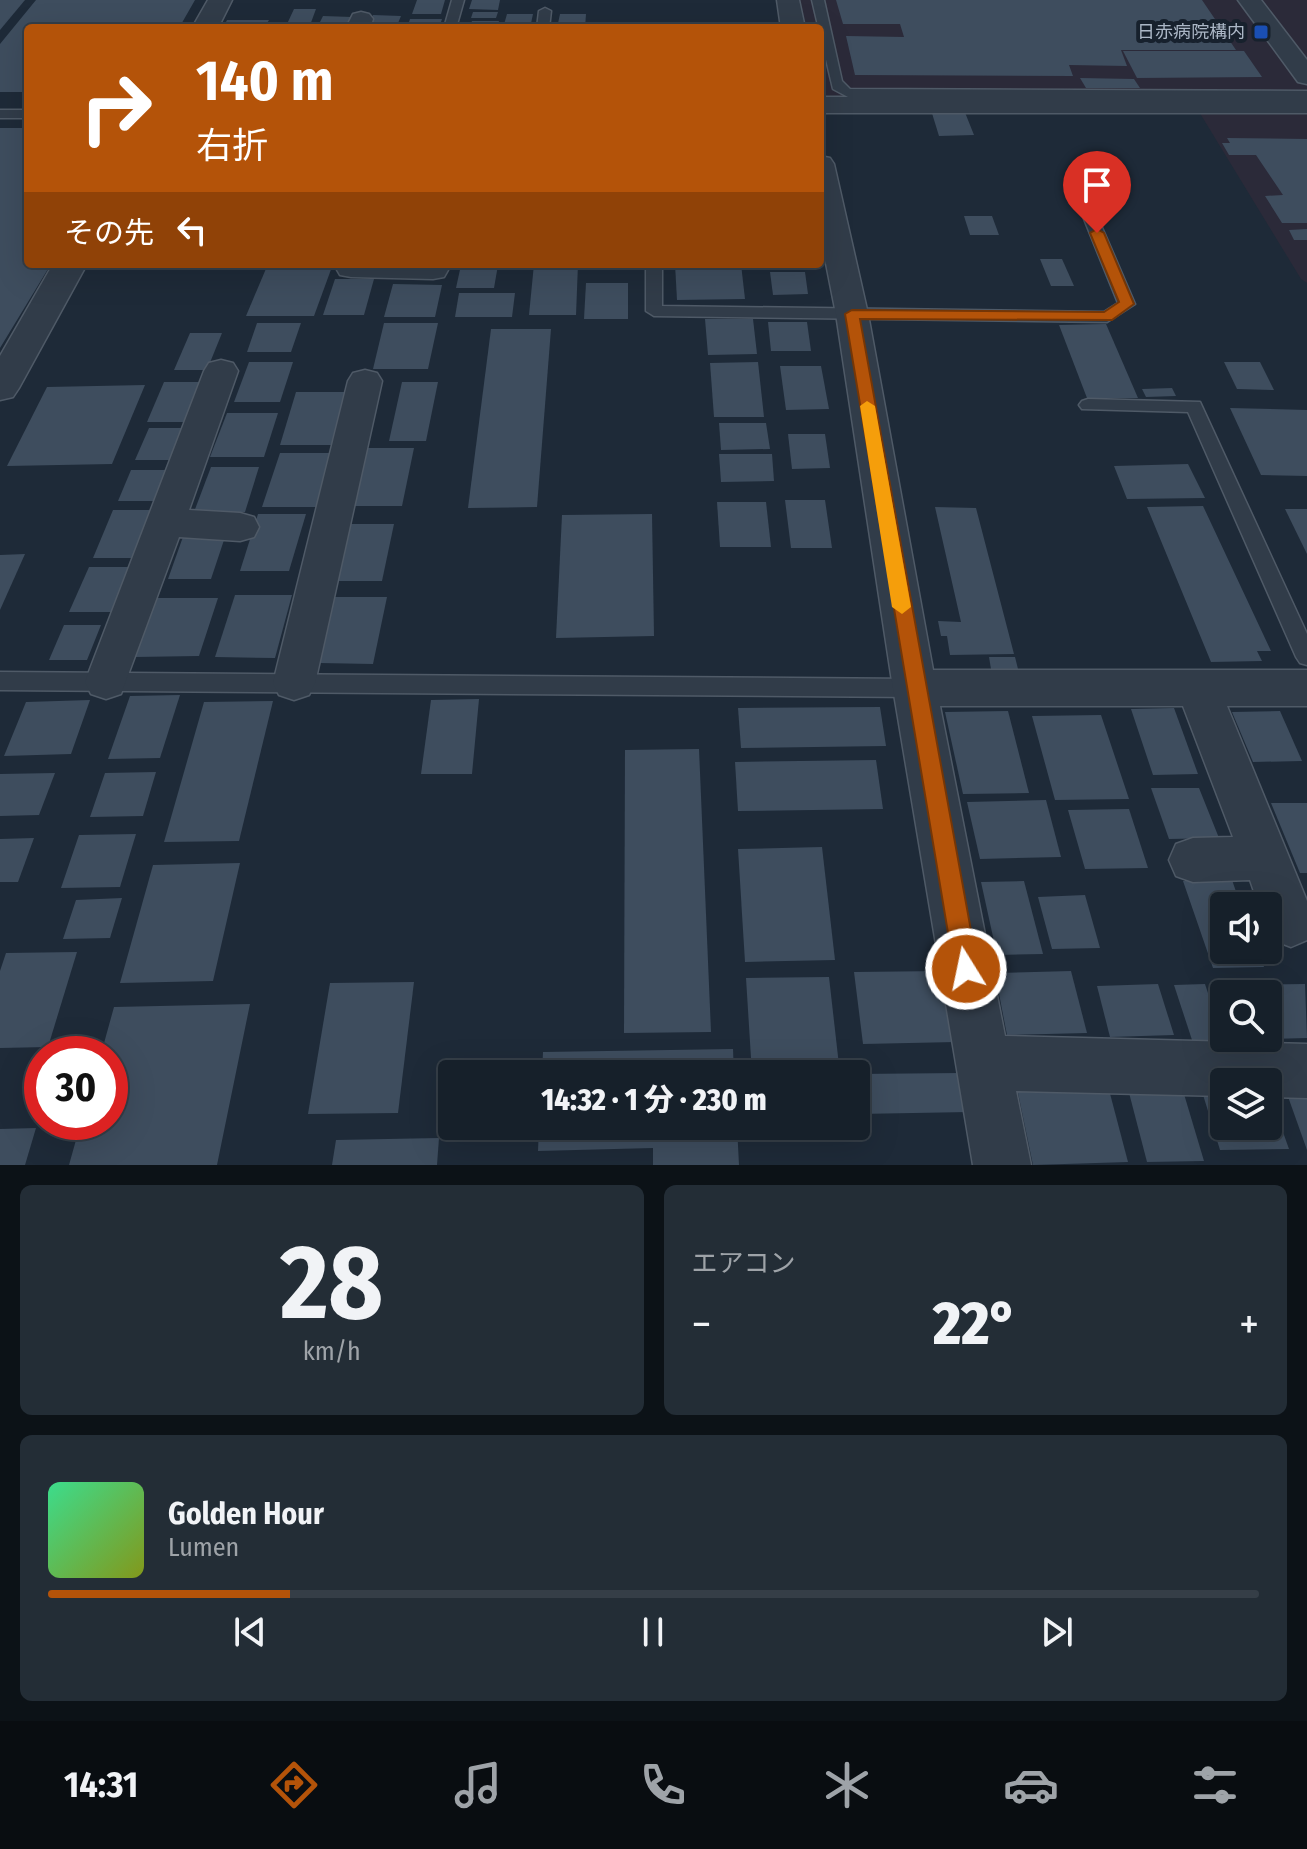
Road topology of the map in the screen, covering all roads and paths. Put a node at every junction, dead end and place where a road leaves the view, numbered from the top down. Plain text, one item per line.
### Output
1 (220, 0) edge
2 (458, 0) edge
3 (788, 0) edge
4 (818, 0) edge
5 (1249, 0) edge
6 (545, 11) dead end
7 (207, 24) edge
8 (451, 24) edge
9 (543, 24) edge
10 (792, 24) edge
11 (823, 24) edge
12 (824, 27) edge
13 (1307, 77) edge
14 (1307, 95) edge
15 (824, 105) edge
16 (1307, 105) edge
17 (0, 114) edge
18 (24, 114) edge
19 (824, 183) edge
20 (1087, 209) dead end
21 (68, 268) edge
22 (413, 268) edge
23 (654, 268) edge
24 (433, 270) dead end
25 (852, 314) junction
26 (221, 371) dead end
27 (363, 381) dead end
28 (0, 388) edge
29 (1088, 405) dead end
30 (165, 522) junction
31 (240, 527) dead end
32 (1307, 657) edge
33 (0, 681) edge
34 (106, 682) junction
35 (294, 683) junction
36 (915, 688) junction
37 (1198, 688) junction
38 (1307, 688) edge
39 (1265, 858) junction
40 (1193, 860) dead end
41 (1291, 923) dead end
42 (983, 1063) junction
43 (1307, 1071) edge
44 (1002, 1165) edge

1 - 7 street
2 - 8 lane
3 - 10 street
4 - 11 lane
5 - 13 street
6 - 9 lane
12 - 14 lane
15 - 16 street
17 - 18 lane
19 - 25 street
20 - 25 lane
21 - 28 street
22 - 24 street
23 - 25 lane
25 - 36 street
26 - 30 street
27 - 35 street
29 - 32 lane
30 - 31 street
30 - 34 street
33 - 34 lane
34 - 35 lane
35 - 36 lane
36 - 37 street
36 - 42 street
37 - 38 street
37 - 39 street
39 - 40 street
39 - 41 street
42 - 43 street
42 - 44 street

